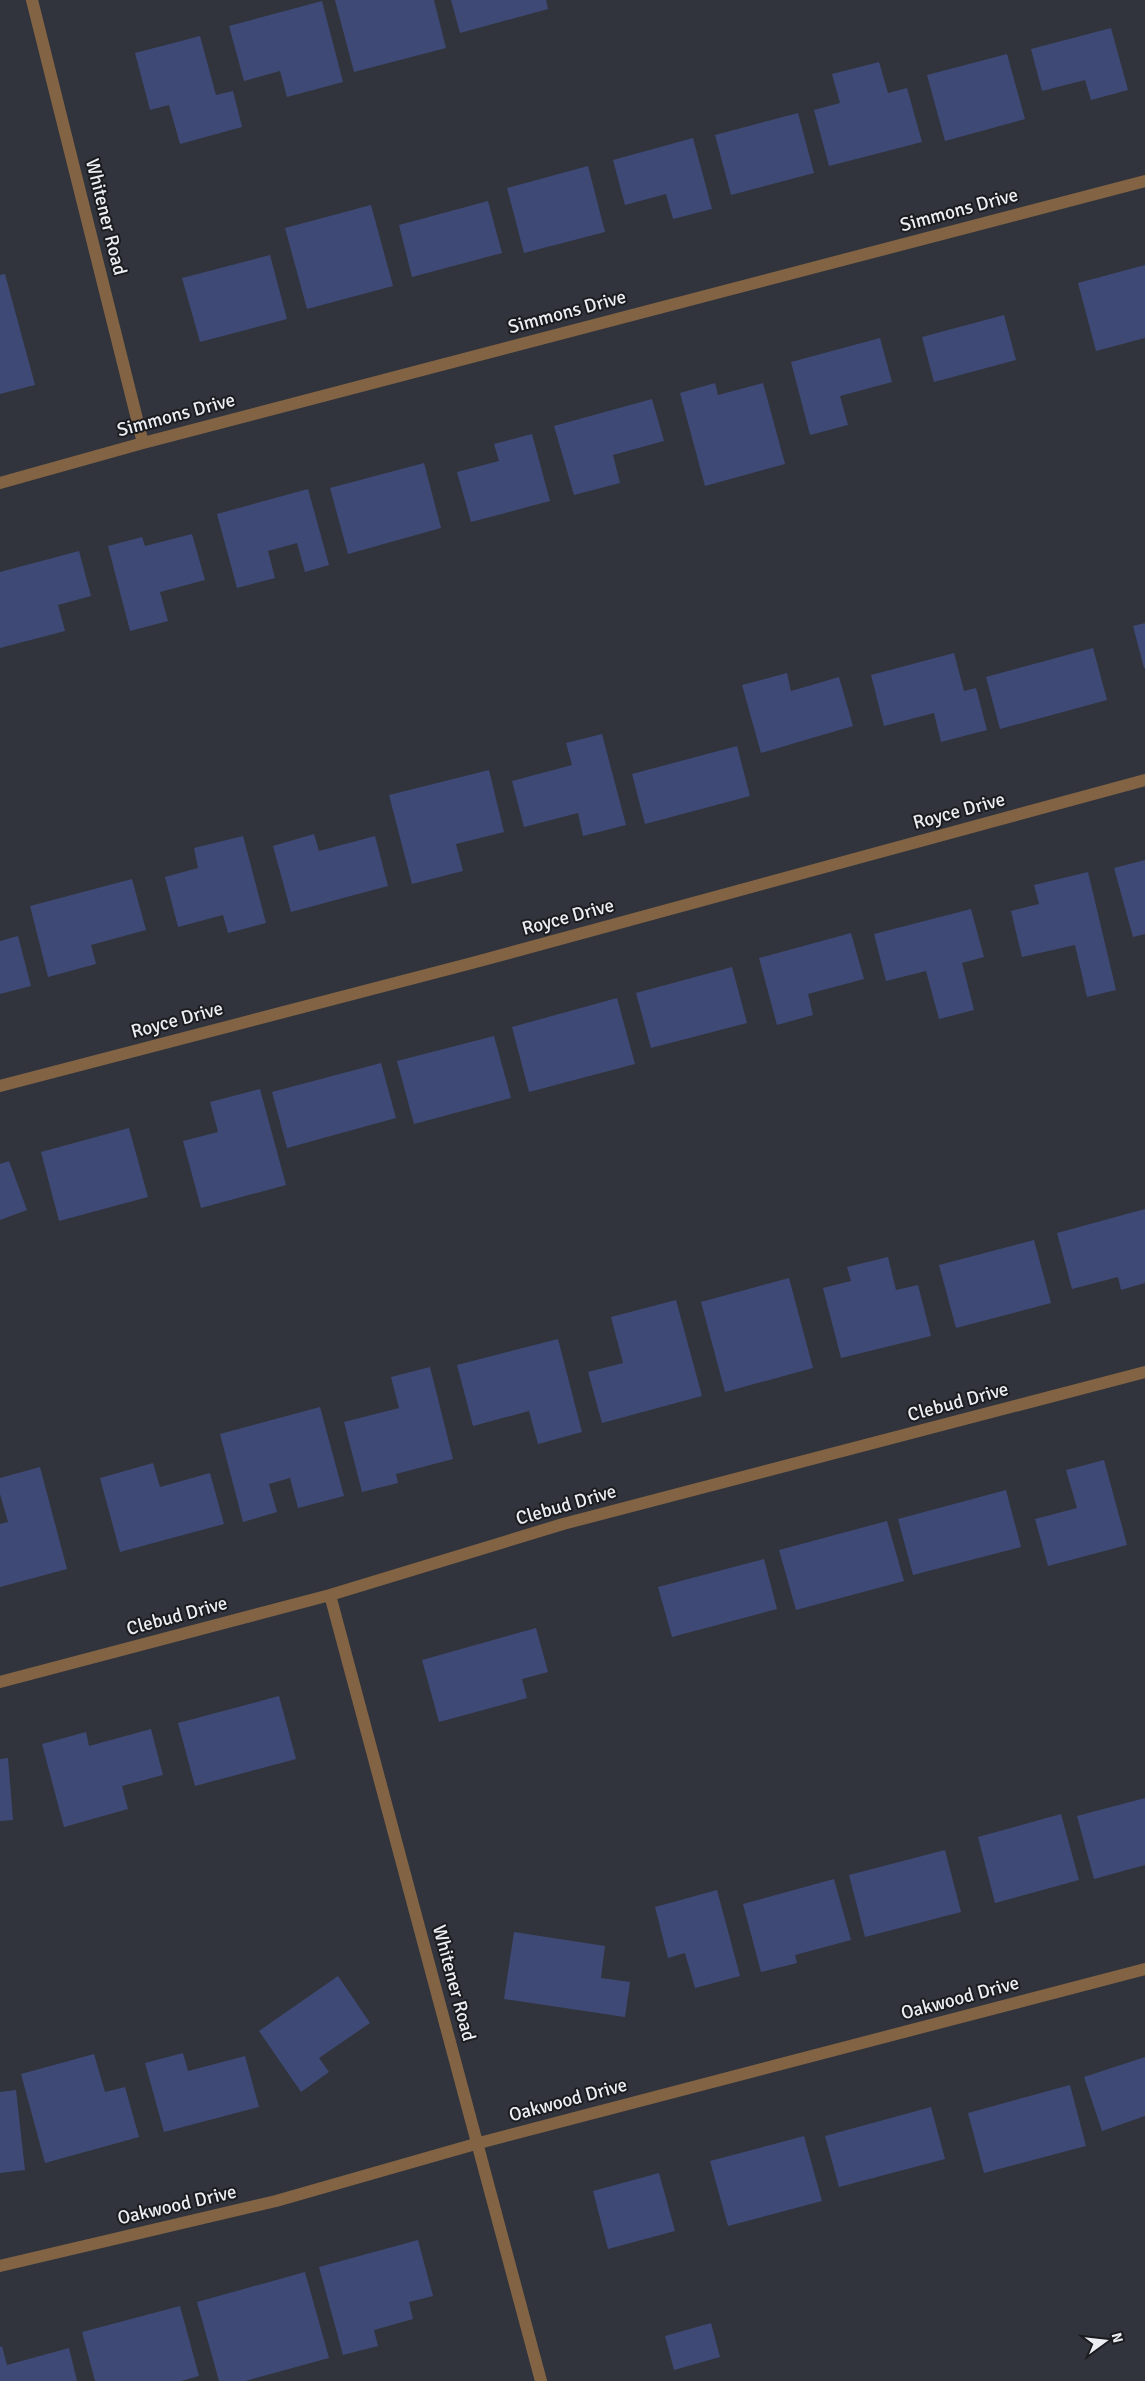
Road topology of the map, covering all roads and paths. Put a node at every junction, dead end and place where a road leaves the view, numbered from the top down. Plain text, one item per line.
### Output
1 (32, 0) edge
2 (1145, 181) edge
3 (143, 443) junction
4 (0, 483) edge
5 (1145, 780) edge
6 (0, 1086) edge
7 (1145, 1372) edge
8 (330, 1595) junction
9 (0, 1682) edge
10 (1145, 1969) edge
11 (478, 2143) junction
12 (0, 2266) edge
13 (541, 2381) edge

1 - 3 street, Whitener Road
2 - 3 street, Simmons Drive
3 - 4 street, Simmons Drive
5 - 6 street, Royce Drive
7 - 8 street, Clebud Drive
8 - 9 street, Clebud Drive
8 - 11 street, Whitener Road
10 - 11 street, Oakwood Drive
11 - 12 street, Oakwood Drive
11 - 13 street, Whitener Road

